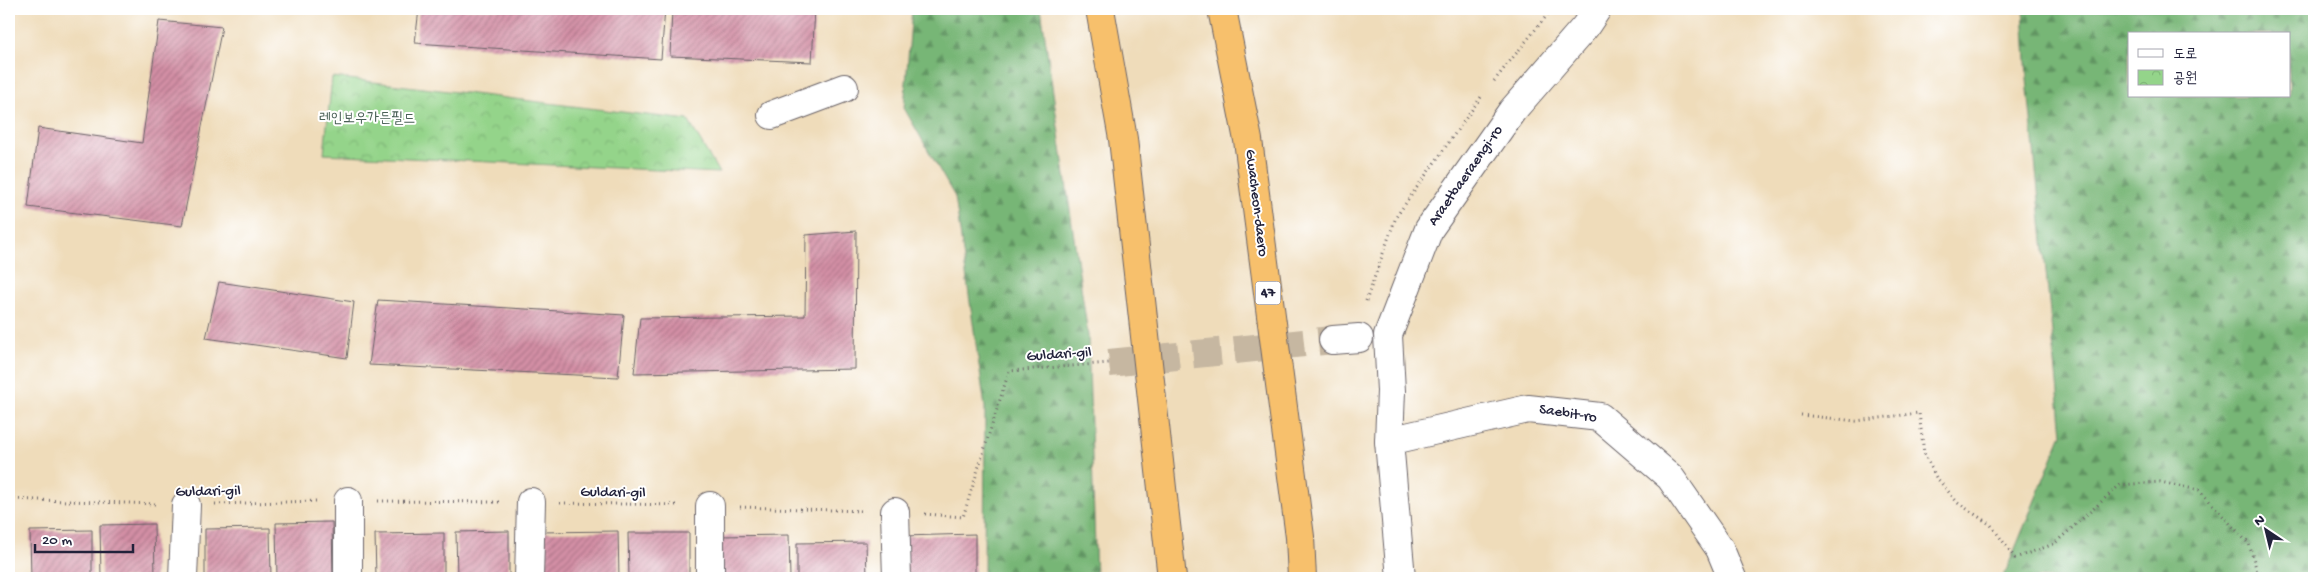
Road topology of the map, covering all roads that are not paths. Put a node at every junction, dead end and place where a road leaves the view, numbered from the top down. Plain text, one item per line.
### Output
1 (1100, 9) edge
2 (1222, 9) edge
3 (1597, 9) edge
4 (844, 88) dead end
5 (772, 115) dead end
6 (1389, 441) junction
7 (348, 501) road end
8 (531, 502) road end
9 (186, 505) road end
10 (710, 506) road end
11 (895, 512) road end
12 (183, 578) edge
13 (348, 578) edge
14 (529, 578) edge
15 (710, 578) edge
16 (897, 578) edge
17 (1172, 578) edge
18 (1302, 578) edge
19 (1401, 578) edge
20 (1732, 578) edge

1 - 17 highway
2 - 18 highway, Gwacheon-daero / 47
3 - 6 street, Araetbaeraengi-ro
4 - 5 street
6 - 19 street, Araetbaeraengi-ro
6 - 20 street, Saebit-ro
7 - 13 street
8 - 14 street
9 - 12 street
10 - 15 street
11 - 16 street

